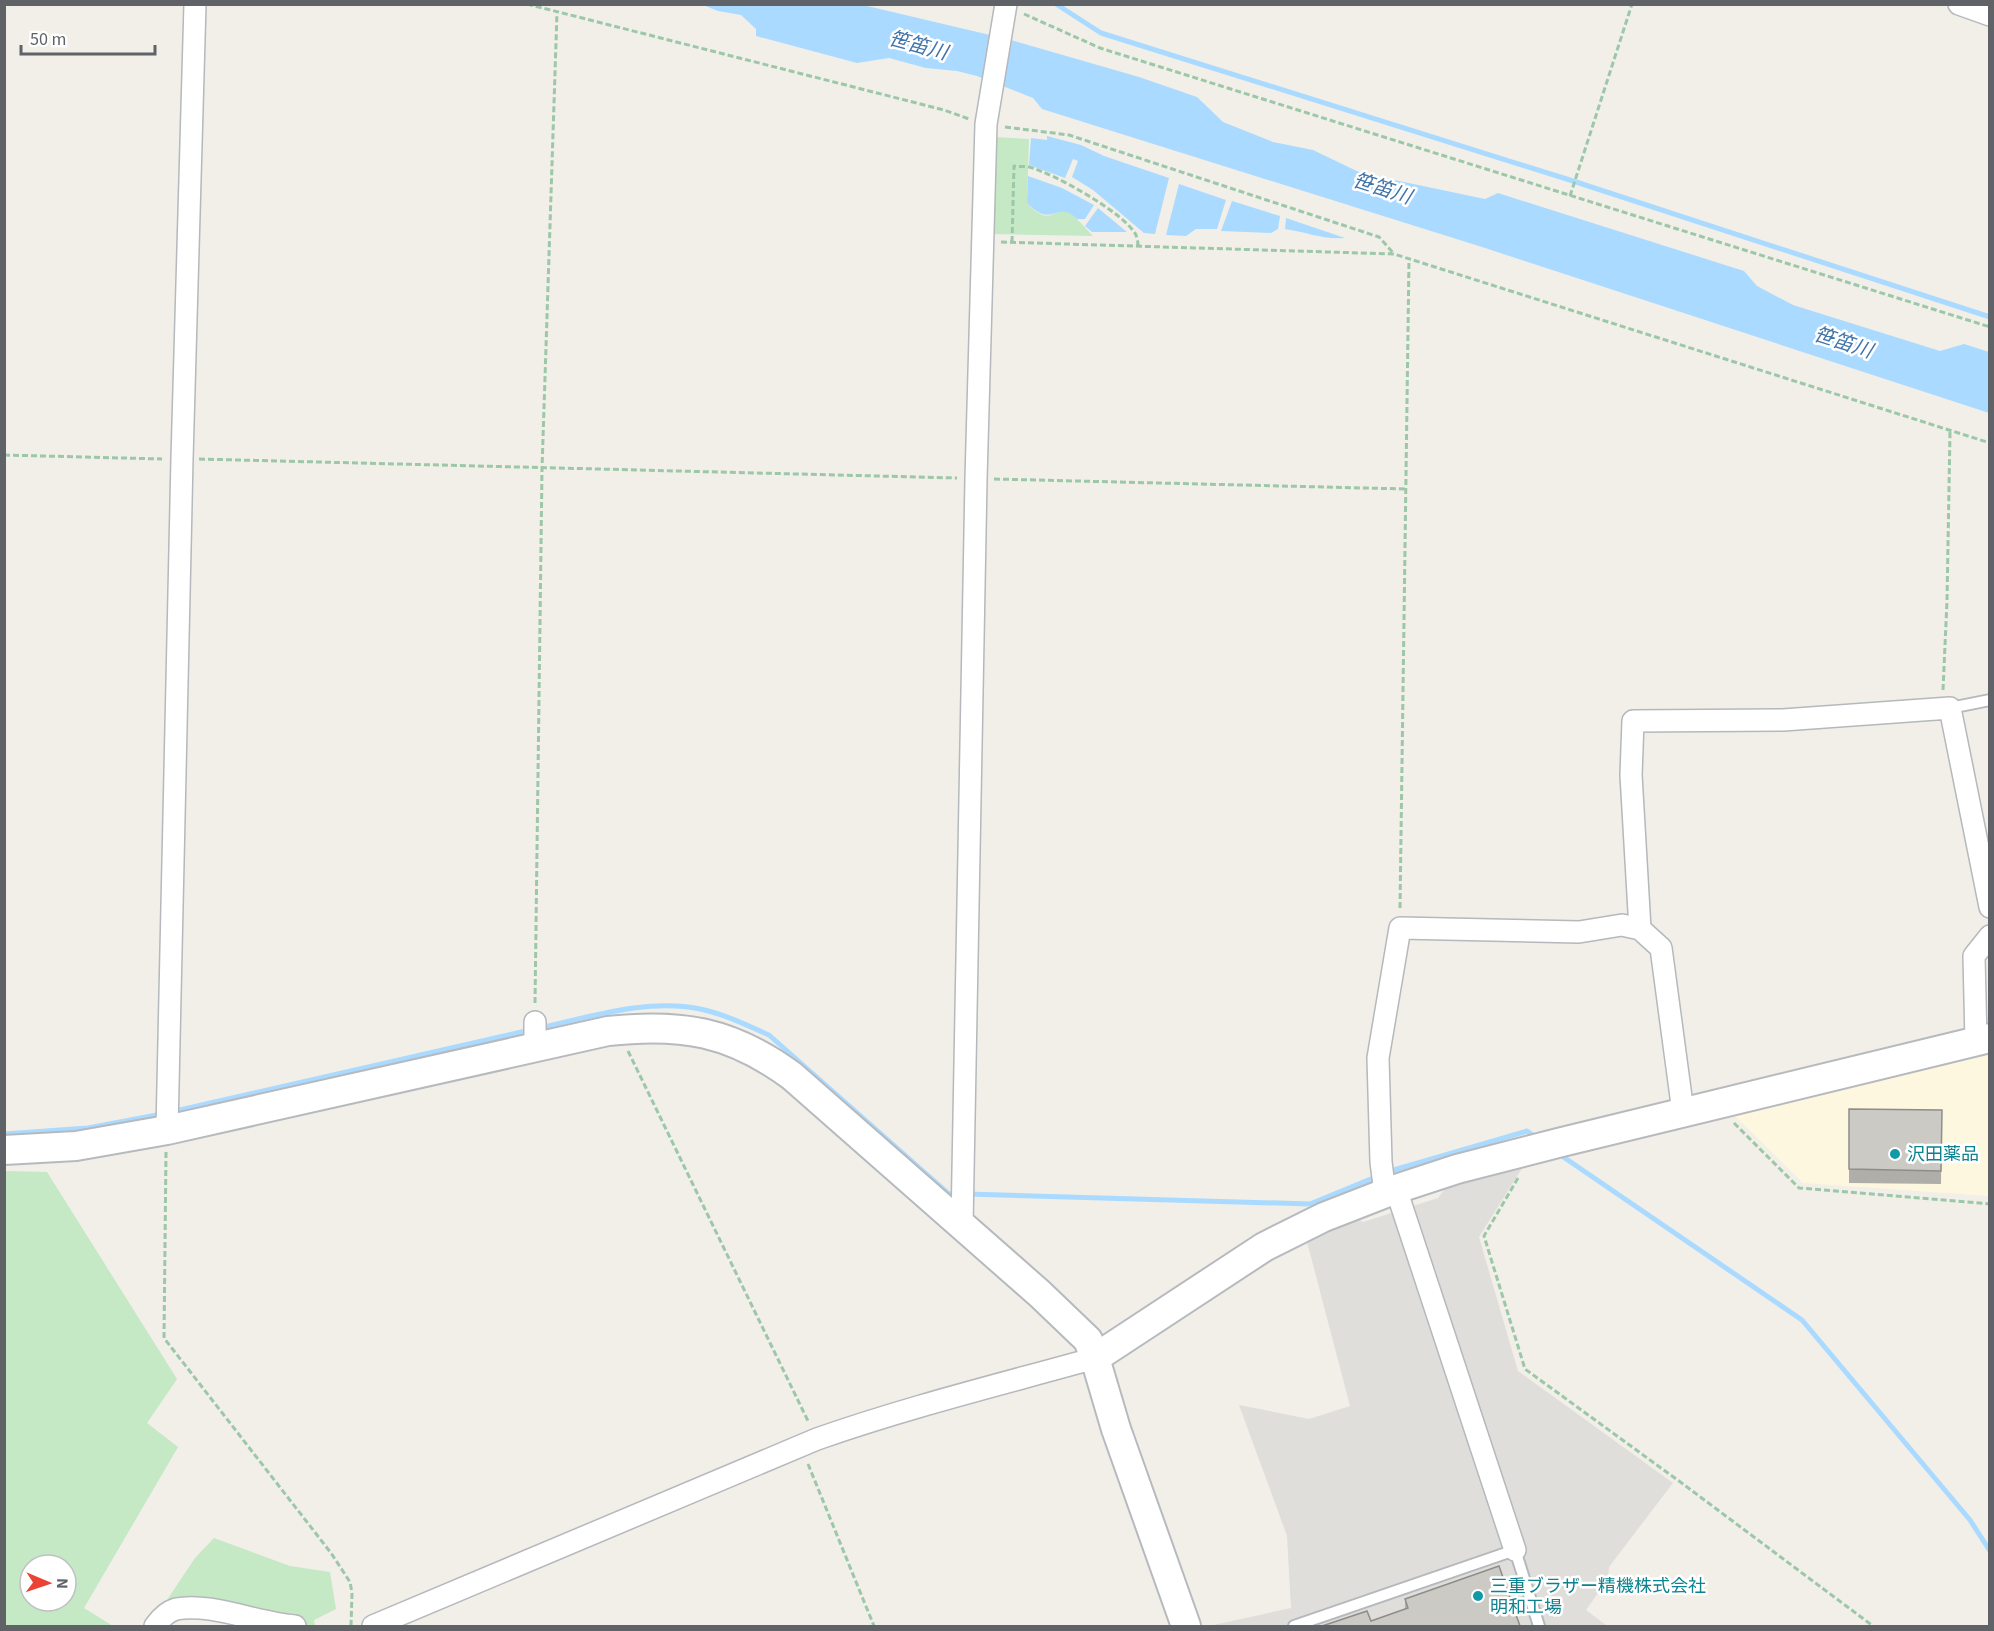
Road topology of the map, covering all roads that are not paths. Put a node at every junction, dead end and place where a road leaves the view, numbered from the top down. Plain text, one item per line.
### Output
1 (195, 4) edge
2 (1959, 4) edge
3 (1006, 6) edge
4 (1989, 15) edge
5 (1989, 700) edge
6 (1950, 708) junction
7 (1989, 907) edge
8 (1640, 929) junction
9 (1989, 936) edge
10 (1983, 1040) edge
11 (1683, 1112) junction
12 (167, 1118) junction
13 (4, 1150) edge
14 (1386, 1181) junction
15 (962, 1205) junction
16 (1095, 1358) junction
17 (1515, 1550) junction
18 (154, 1626) edge
19 (295, 1626) edge
20 (373, 1626) edge
21 (1186, 1626) edge
22 (1294, 1626) edge
23 (1539, 1626) edge

1 - 12 street
2 - 4 street
3 - 15 street
5 - 6 lane
6 - 7 street
6 - 8 street
8 - 11 street
8 - 14 street
9 - 10 street
10 - 11 street
11 - 14 street
12 - 13 street
12 - 15 street
14 - 16 street
14 - 17 street
15 - 16 street
16 - 20 street
16 - 21 street
17 - 22 lane
17 - 23 lane
18 - 19 street

